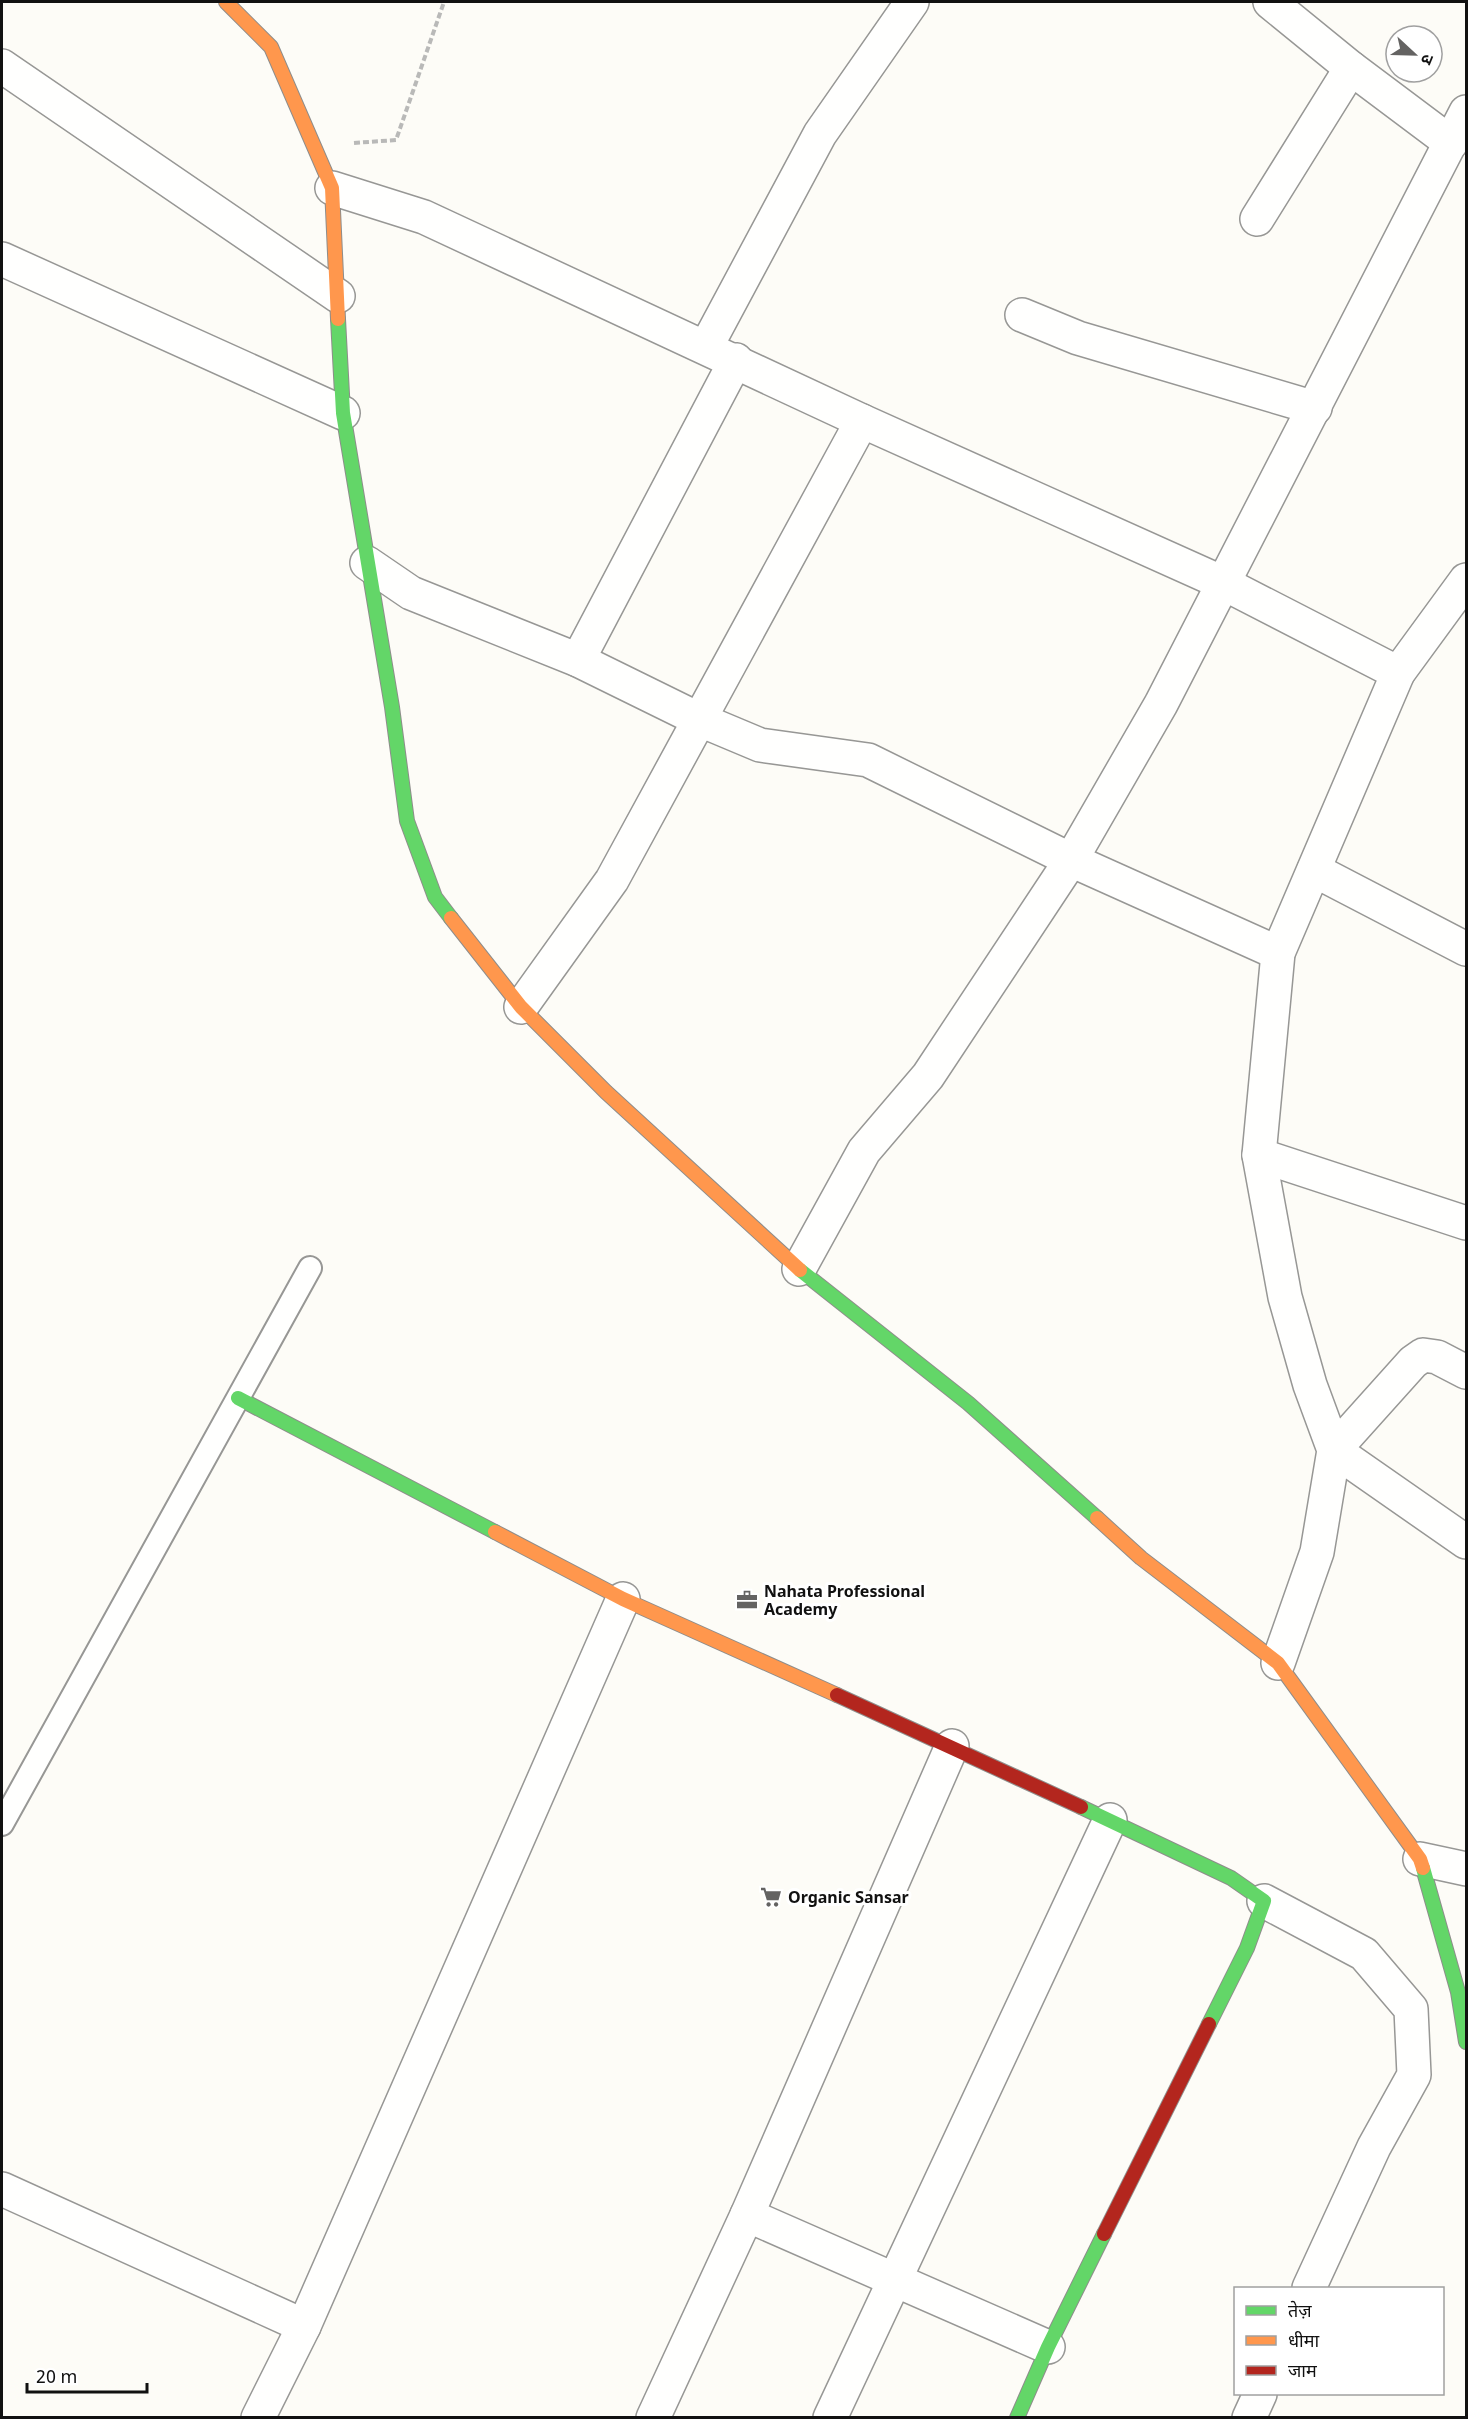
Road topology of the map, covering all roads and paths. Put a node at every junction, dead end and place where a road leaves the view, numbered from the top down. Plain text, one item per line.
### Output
1 (226, 2) edge
2 (444, 2) edge
3 (912, 2) edge
4 (1270, 2) edge
5 (2, 66) edge
6 (1351, 68) junction
7 (1467, 112) edge
8 (1451, 143) junction
9 (314, 146) junction
10 (332, 188) junction
11 (1257, 219) dead end
12 (2, 259) edge
13 (338, 296) junction
14 (1022, 315) dead end
15 (706, 346) junction
16 (736, 360) junction
17 (1315, 408) junction
18 (344, 413) junction
19 (862, 421) junction
20 (367, 562) junction
21 (1467, 580) edge
22 (1223, 583) junction
23 (578, 660) junction
24 (1398, 673) junction
25 (698, 719) junction
26 (1071, 860) junction
27 (1314, 870) junction
28 (1467, 949) edge
29 (1278, 953) junction
30 (521, 1007) junction
31 (1259, 1155) junction
32 (1467, 1223) edge
33 (310, 1268) dead end
34 (799, 1269) junction
35 (1467, 1372) edge
36 (238, 1398) junction
37 (1334, 1450) junction
38 (1467, 1542) edge
39 (623, 1599) junction
40 (1278, 1664) junction
41 (952, 1746) junction
42 (1110, 1820) junction
43 (2, 1824) edge
44 (1420, 1859) junction
45 (1467, 1869) edge
46 (1264, 1901) junction
47 (1465, 2028) edge
48 (2, 2189) edge
49 (747, 2215) junction
50 (893, 2279) junction
51 (1310, 2287) edge
52 (303, 2326) junction
53 (1048, 2347) junction
54 (1260, 2395) edge
55 (258, 2418) edge
56 (653, 2418) edge
57 (830, 2418) edge
58 (1017, 2418) edge
59 (1249, 2418) edge

1 - 9 street
2 - 9 path
3 - 15 street
4 - 6 street
5 - 13 street
6 - 8 street
6 - 11 street
7 - 8 street
8 - 17 street
9 - 10 street
10 - 13 street
10 - 15 street
12 - 18 street
13 - 18 street
14 - 17 street
15 - 16 street
16 - 19 street
16 - 23 street
17 - 22 street
18 - 20 street
19 - 22 street
19 - 25 street
20 - 23 street
20 - 30 street
21 - 24 street
22 - 24 street
22 - 26 street
23 - 25 street
24 - 27 street
25 - 26 street
25 - 30 street
26 - 29 street
26 - 34 street
27 - 28 street
27 - 29 street
29 - 31 street
30 - 34 street
31 - 32 street
31 - 37 street
33 - 36 lane
34 - 40 street
35 - 37 street
36 - 39 street
36 - 43 lane
37 - 38 street
37 - 40 street
39 - 41 street
39 - 52 street
40 - 44 street
41 - 42 street
41 - 49 street
42 - 46 street
42 - 50 street
44 - 45 street
44 - 47 street
46 - 51 street
46 - 53 street
48 - 52 street
49 - 50 street
49 - 56 street
50 - 53 street
50 - 57 street
52 - 55 street
53 - 58 street
54 - 59 street

